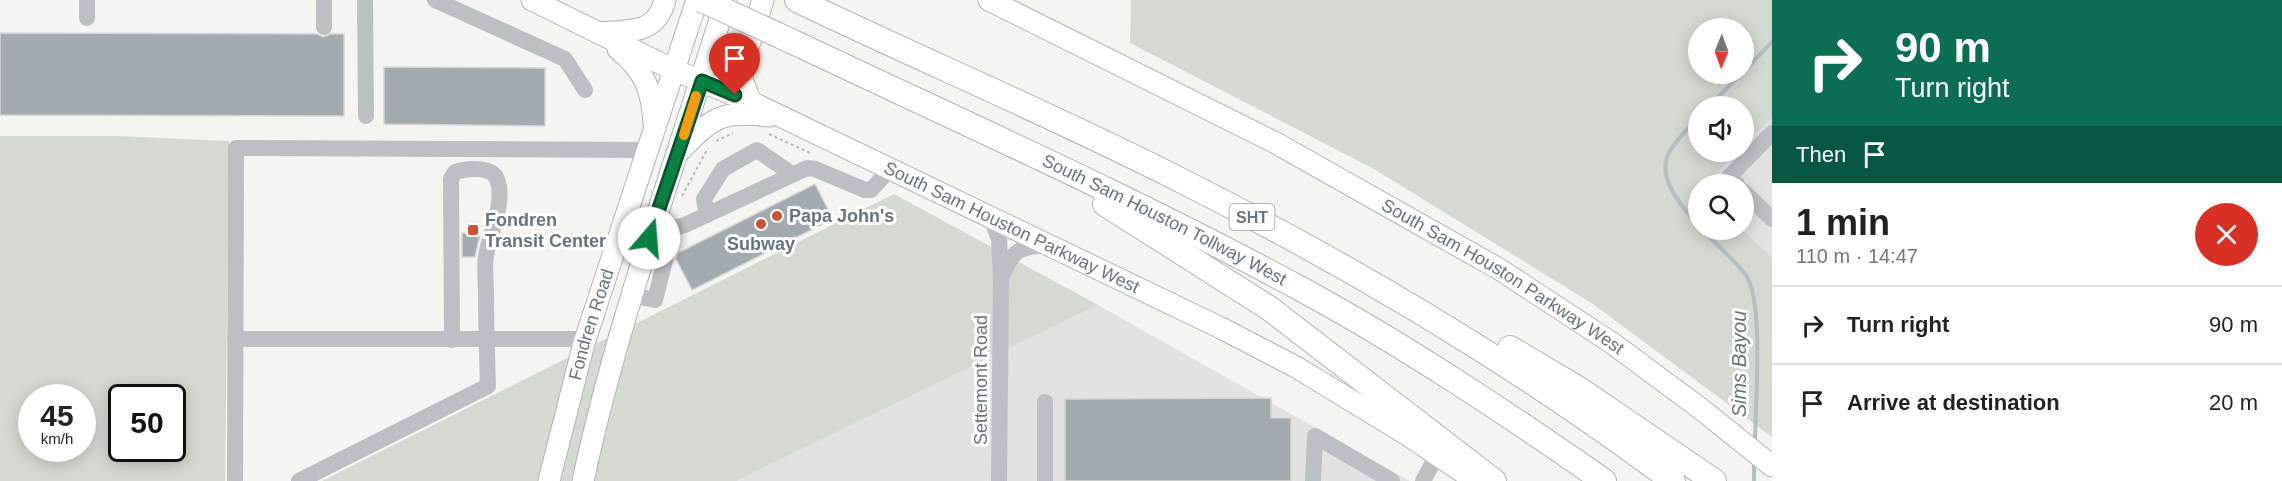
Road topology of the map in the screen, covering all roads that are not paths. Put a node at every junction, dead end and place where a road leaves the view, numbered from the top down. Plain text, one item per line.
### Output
1 (87, 0) edge
2 (324, 0) edge
3 (365, 0) edge
4 (435, 0) edge
5 (532, 0) edge
6 (665, 0) edge
7 (697, 0) edge
8 (702, 0) edge
9 (726, 0) edge
10 (763, 0) edge
11 (800, 1) edge
12 (1000, 2) edge
13 (87, 18) dead end
14 (324, 27) dead end
15 (599, 33) junction
16 (674, 70) junction
17 (702, 81) junction
18 (585, 90) dead end
19 (752, 102) junction
20 (366, 116) dead end
21 (782, 117) junction
22 (654, 128) junction
23 (1772, 133) edge
24 (995, 136) junction
25 (485, 149) junction
26 (647, 150) junction
27 (677, 155) junction
28 (890, 169) junction
29 (485, 170) junction
30 (792, 174) junction
31 (1732, 174) edge
32 (1754, 202) edge
33 (707, 215) junction
34 (990, 218) junction
35 (1772, 219) edge
36 (665, 224) junction
37 (1269, 226) junction
38 (1048, 245) junction
39 (1001, 279) junction
40 (235, 339) junction
41 (452, 340) junction
42 (486, 340) junction
43 (584, 343) junction
44 (613, 353) junction
45 (1045, 402) dead end
46 (1437, 455) junction
47 (1772, 466) edge
48 (1706, 475) edge
49 (234, 481) edge
50 (299, 481) edge
51 (549, 481) edge
52 (583, 481) edge
53 (999, 481) edge
54 (1045, 481) edge
55 (1313, 481) edge
56 (1392, 481) edge
57 (1424, 481) edge
58 (1476, 481) edge
59 (1494, 481) edge
60 (1604, 481) edge
61 (1673, 481) edge

1 - 13 street
2 - 14 street
3 - 20 street
4 - 18 street
5 - 15 main road, South Sam Houston Parkway West
6 - 15 main road
7 - 16 main road, Fondren Road
8 - 24 highway, South Sam Houston Tollway West / SHT, bridge
9 - 17 main road, Fondren Road
10 - 19 main road
11 - 37 highway, SHT
12 - 47 main road, South Sam Houston Parkway West
15 - 16 main road, South Sam Houston Parkway West
15 - 22 main road
16 - 17 main road, South Sam Houston Parkway West
16 - 22 main road, Fondren Road
17 - 19 main road, South Sam Houston Parkway West
17 - 27 main road, Fondren Road
19 - 21 main road, South Sam Houston Parkway West
21 - 27 main road
21 - 28 main road, South Sam Houston Parkway West
22 - 26 main road, Fondren Road
23 - 31 street
24 - 59 highway
24 - 60 highway, South Sam Houston Tollway West / SHT
25 - 26 street
25 - 29 street
25 - 40 street
26 - 43 main road, Fondren Road
27 - 36 main road, Fondren Road
28 - 30 street
28 - 34 main road, South Sam Houston Parkway West
29 - 41 street
29 - 42 street
30 - 33 street
30 - 33 street
32 - 35 street
33 - 36 street
34 - 38 main road, South Sam Houston Parkway West
34 - 39 street, Settemont Road
36 - 44 main road, Fondren Road
37 - 48 highway
37 - 61 highway, SHT
38 - 39 street, Settemont Road
38 - 46 main road, South Sam Houston Parkway West
39 - 53 street, Settemont Road
40 - 41 street
40 - 49 street
41 - 42 street
42 - 43 street
42 - 50 street
43 - 44 main road
43 - 51 main road, Fondren Road
44 - 52 main road, Fondren Road
45 - 54 street
46 - 57 street
46 - 58 main road, South Sam Houston Parkway West
55 - 56 street

